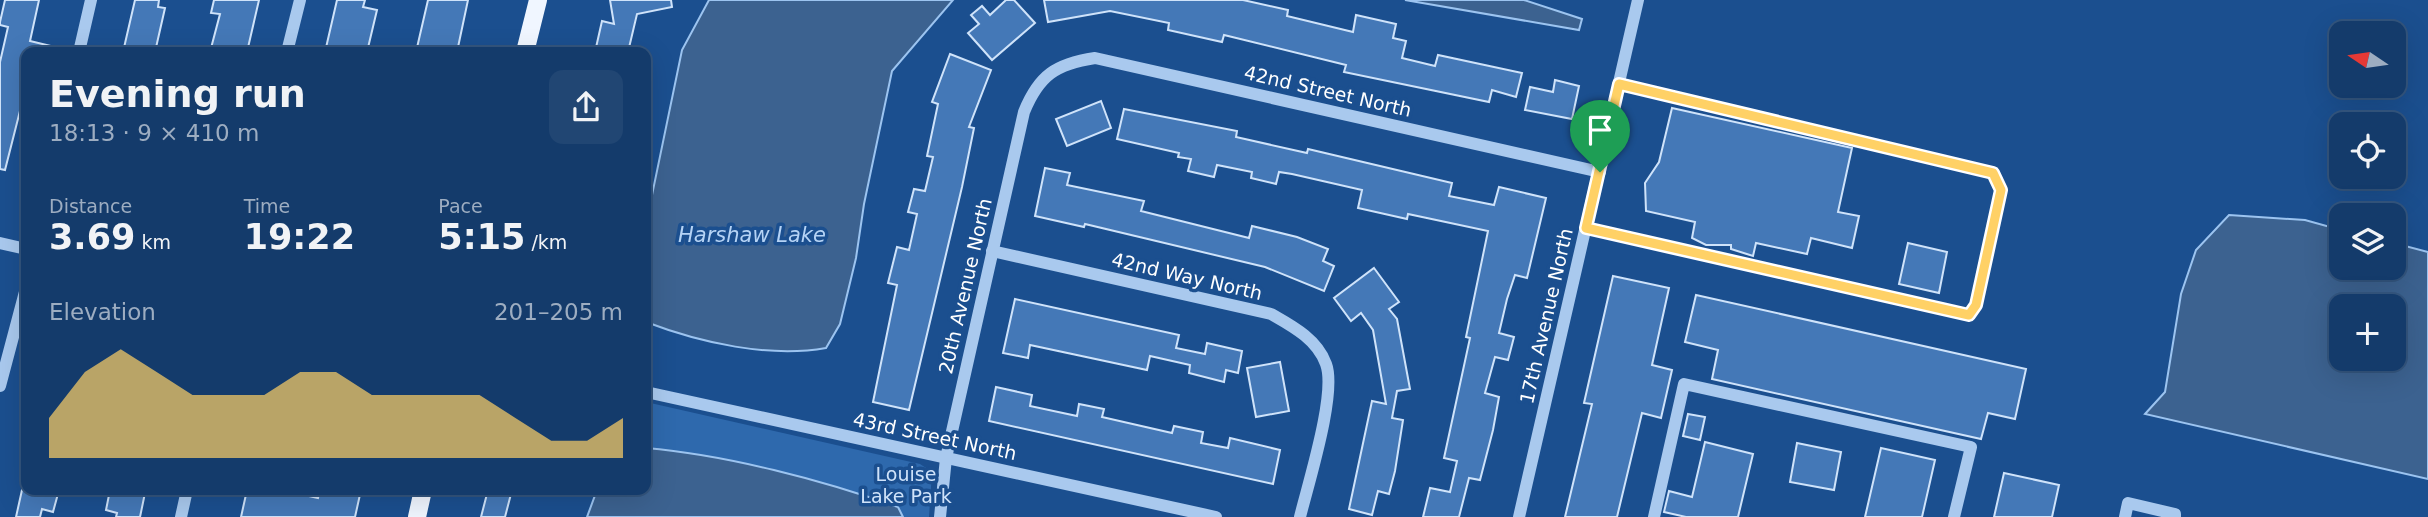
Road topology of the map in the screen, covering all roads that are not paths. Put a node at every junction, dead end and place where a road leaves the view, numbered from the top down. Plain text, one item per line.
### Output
1 (91, 0) edge
2 (300, 0) edge
3 (538, 0) edge
4 (1638, 0) edge
5 (80, 47) edge
6 (288, 47) edge
7 (526, 47) edge
8 (1050, 73) joint
9 (1619, 84) junction
10 (1600, 172) junction
11 (1586, 228) junction
12 (0, 243) edge
13 (21, 248) edge
14 (992, 251) junction
15 (21, 307) edge
16 (0, 386) edge
17 (651, 393) edge
18 (946, 458) junction
19 (186, 495) edge
20 (422, 495) edge
21 (181, 517) edge
22 (416, 517) edge
23 (940, 517) edge
24 (1216, 517) edge
25 (1300, 517) edge
26 (1519, 517) edge
27 (1654, 517) edge
28 (1954, 517) edge
29 (2125, 517) edge
30 (2175, 517) edge

1 - 5 street
2 - 6 street
3 - 7 main road
4 - 9 street, 17th Avenue North
8 - 10 street, 42nd Street North
8 - 14 street, 20th Avenue North
9 - 10 street, 17th Avenue North
9 - 11 street
10 - 11 street, 17th Avenue North
11 - 26 street, 17th Avenue North
12 - 13 street
14 - 18 street, 20th Avenue North
14 - 25 street, 42nd Way North
15 - 16 street
17 - 18 street, 43rd Street North
18 - 23 street, 20th Avenue North
18 - 24 street, 43rd Street North
19 - 21 street
20 - 22 main road
27 - 28 street
29 - 30 street

